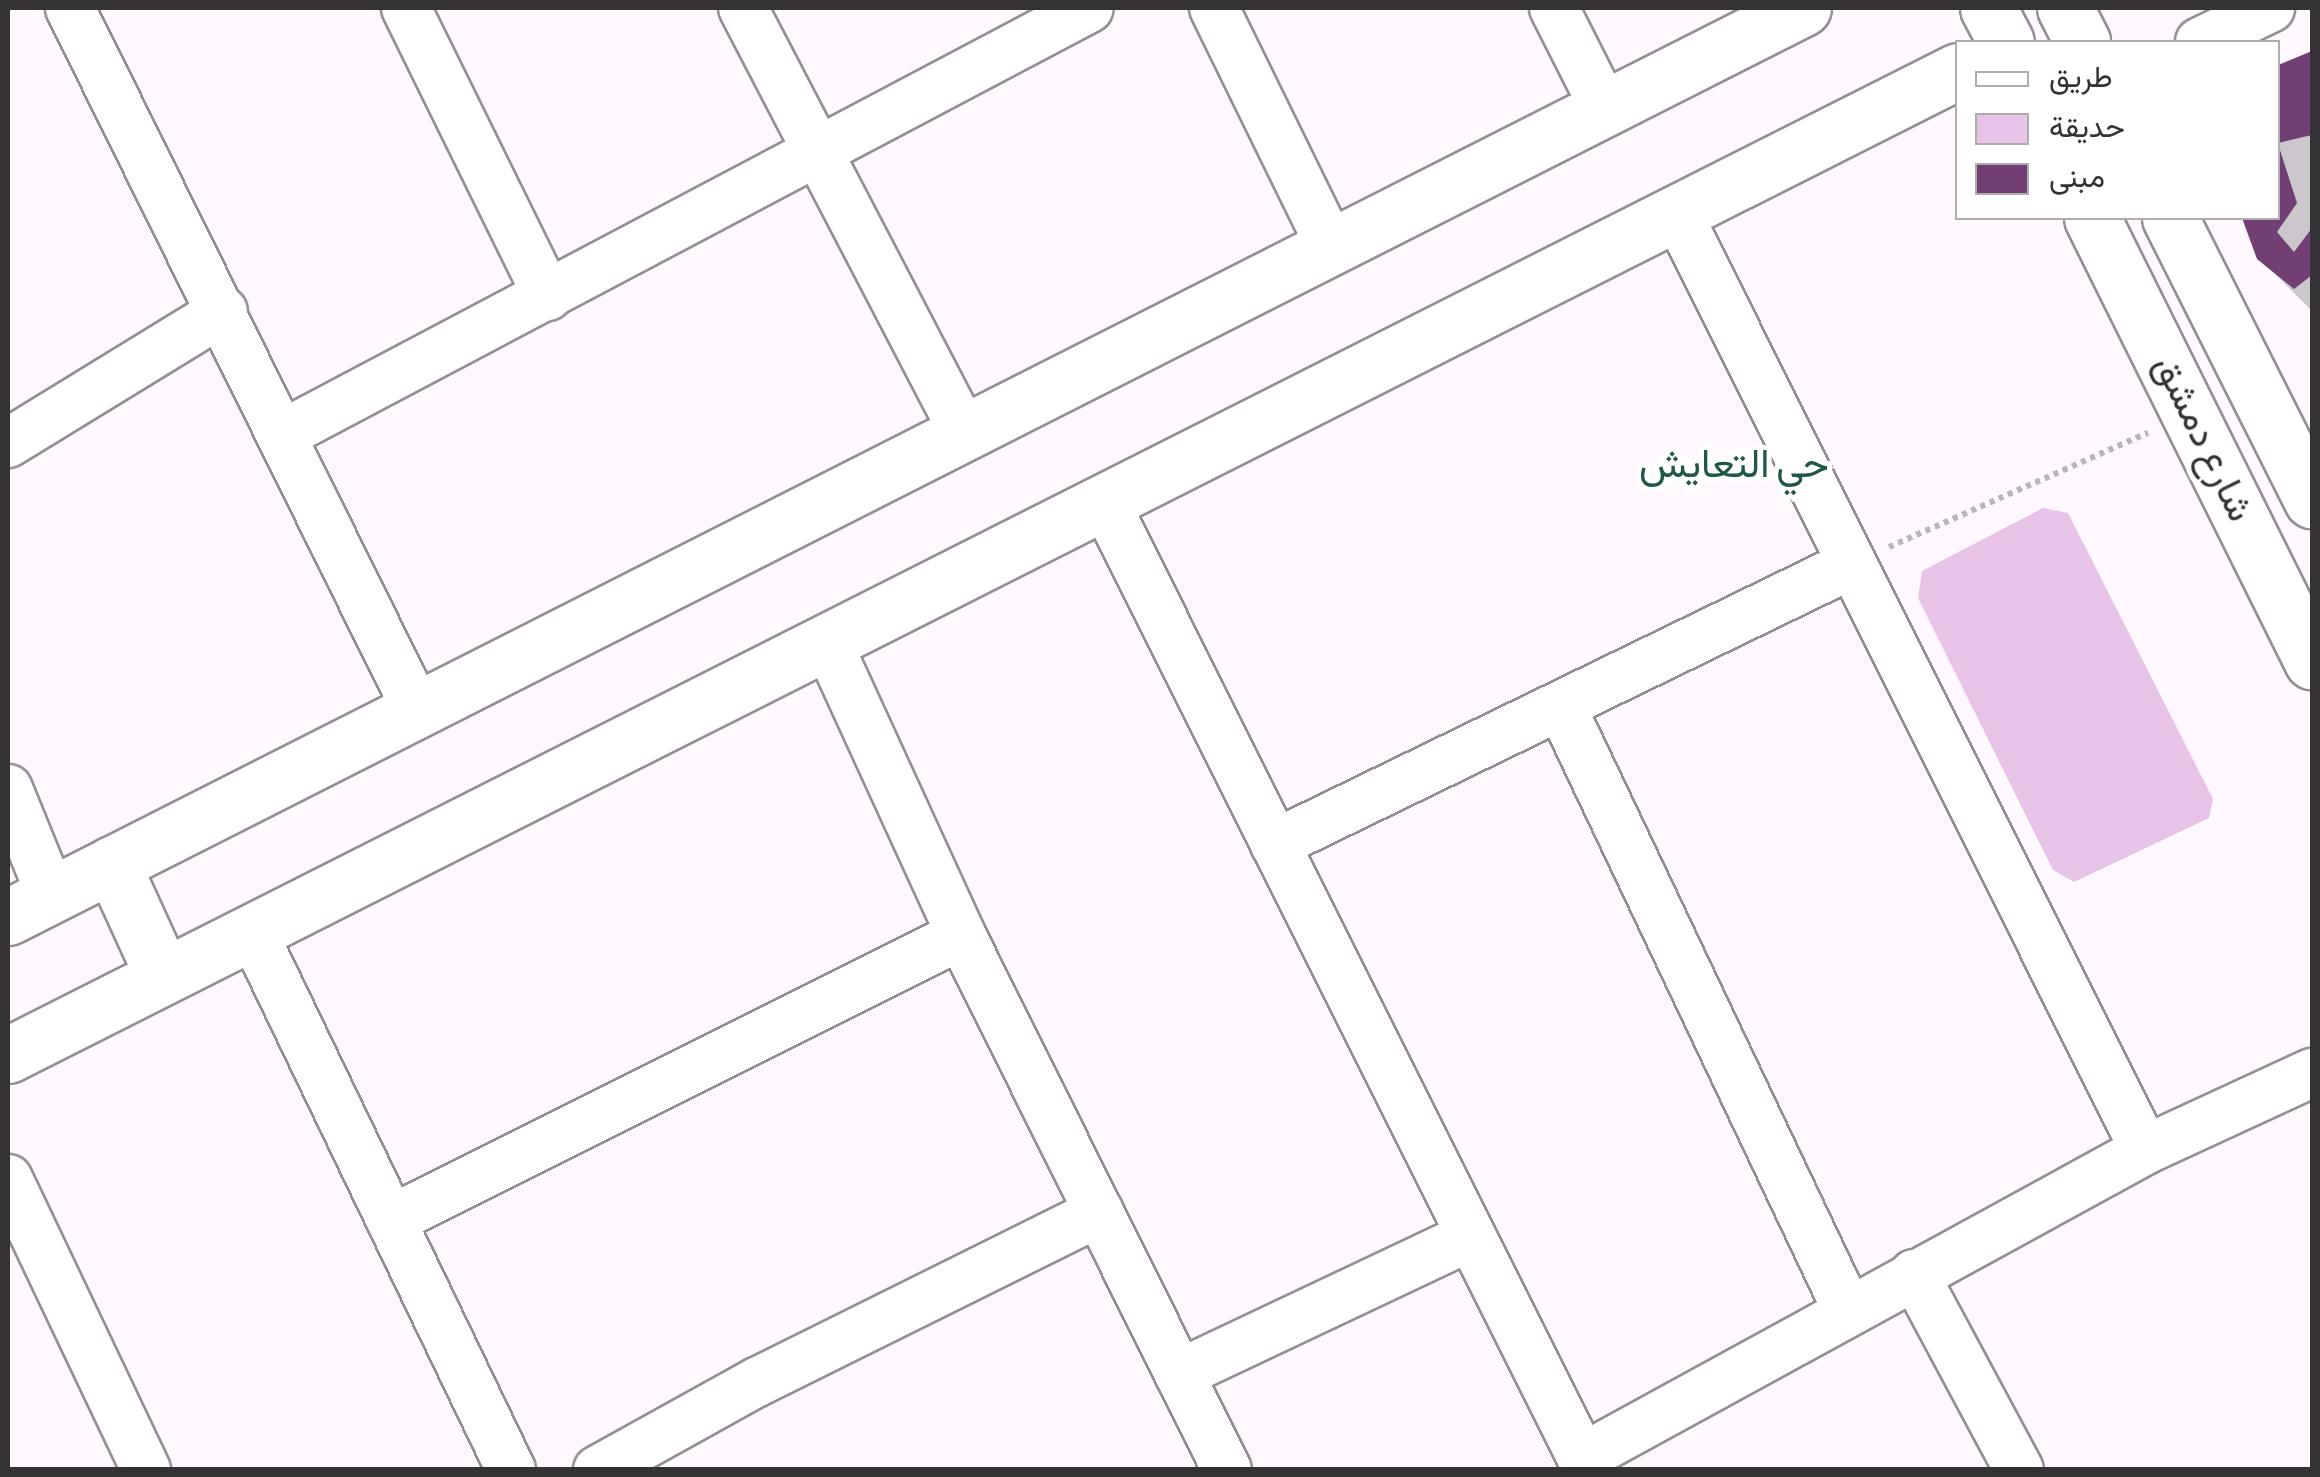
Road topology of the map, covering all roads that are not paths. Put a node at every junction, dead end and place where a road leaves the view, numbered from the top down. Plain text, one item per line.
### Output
1 (70, 8) edge
2 (406, 8) edge
3 (743, 8) edge
4 (1089, 8) edge
5 (1214, 8) edge
6 (1554, 8) edge
7 (1803, 8) edge
8 (1988, 8) edge
9 (2064, 8) edge
10 (2270, 8) edge
11 (2005, 40) edge
12 (2081, 40) edge
13 (2204, 40) edge
14 (1955, 73) edge
15 (1604, 108) junction
16 (821, 154) junction
17 (1677, 213) junction
18 (2093, 220) edge
19 (2171, 220) edge
20 (1330, 245) junction
21 (548, 296) junction
22 (223, 311) junction
23 (2269, 414) junction
24 (2198, 429) junction
25 (964, 433) junction
26 (285, 434) junction
27 (8, 443) edge
28 (2312, 500) edge
29 (1104, 501) junction
30 (1852, 564) junction
31 (826, 642) junction
32 (2312, 661) edge
33 (415, 706) junction
34 (1561, 706) junction
35 (8, 789) edge
36 (1276, 844) junction
37 (112, 864) junction
38 (29, 906) edge
39 (252, 931) junction
40 (961, 934) junction
41 (164, 976) junction
42 (8, 1055) edge
43 (2312, 1074) edge
44 (2145, 1150) junction
45 (8, 1179) edge
46 (1099, 1212) junction
47 (391, 1220) junction
48 (1471, 1236) junction
49 (1914, 1274) junction
50 (1848, 1309) junction
51 (1179, 1374) junction
52 (1585, 1464) edge
53 (146, 1470) edge
54 (511, 1470) edge
55 (598, 1470) edge
56 (1227, 1470) edge
57 (2018, 1470) edge

1 - 22 street
2 - 21 street
3 - 16 street
4 - 16 street
5 - 20 street
6 - 15 street
7 - 15 street
8 - 11 street
9 - 12 street
10 - 13 street
14 - 17 street
15 - 20 street
16 - 21 street
16 - 25 street
17 - 29 street
17 - 30 street
18 - 24 street, شارع دمشق
19 - 23 street, شارع دمشق
20 - 25 street
21 - 26 street
22 - 26 street
22 - 27 street
23 - 24 street
23 - 28 street, شارع دمشق
24 - 32 street, شارع دمشق
25 - 33 street
26 - 33 street
29 - 31 street
29 - 36 street
30 - 34 street
30 - 44 street
31 - 39 street
31 - 40 street
33 - 37 street
34 - 36 street
34 - 50 street
35 - 38 street
36 - 48 street
37 - 38 street
37 - 41 street
39 - 41 street
39 - 47 street
40 - 46 street
40 - 47 street
41 - 42 street
43 - 44 street
44 - 49 street
45 - 53 street
46 - 51 street
46 - 55 street
47 - 54 street
48 - 51 street
48 - 52 street
49 - 50 street
49 - 57 street
50 - 52 street
51 - 56 street

